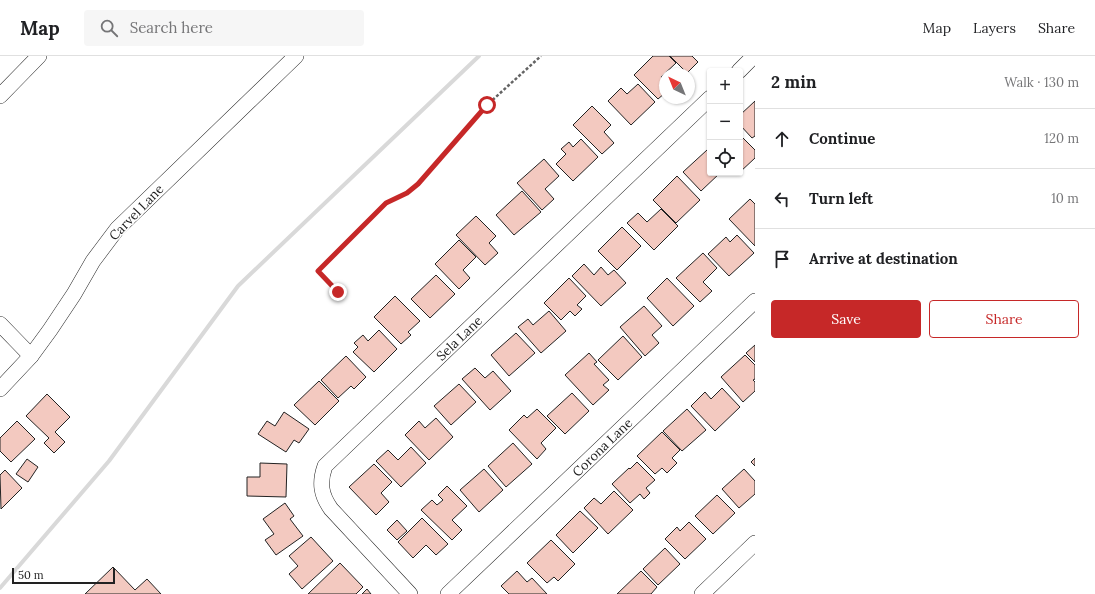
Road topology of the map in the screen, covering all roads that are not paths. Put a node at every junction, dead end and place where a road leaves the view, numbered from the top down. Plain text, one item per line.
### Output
1 (39, 56) edge
2 (296, 56) edge
3 (754, 56) edge
4 (742, 68) edge
5 (0, 96) edge
6 (707, 101) edge
7 (755, 301) edge
8 (0, 324) edge
9 (31, 356) junction
10 (0, 389) edge
11 (755, 543) edge
12 (410, 594) edge
13 (448, 594) edge
14 (702, 594) edge

1 - 5 street
2 - 9 street, Carvel Lane
3 - 4 street
6 - 12 street, Sela Lane
7 - 13 street, Corona Lane
8 - 9 street
9 - 10 street, Carvel Lane
11 - 14 street

